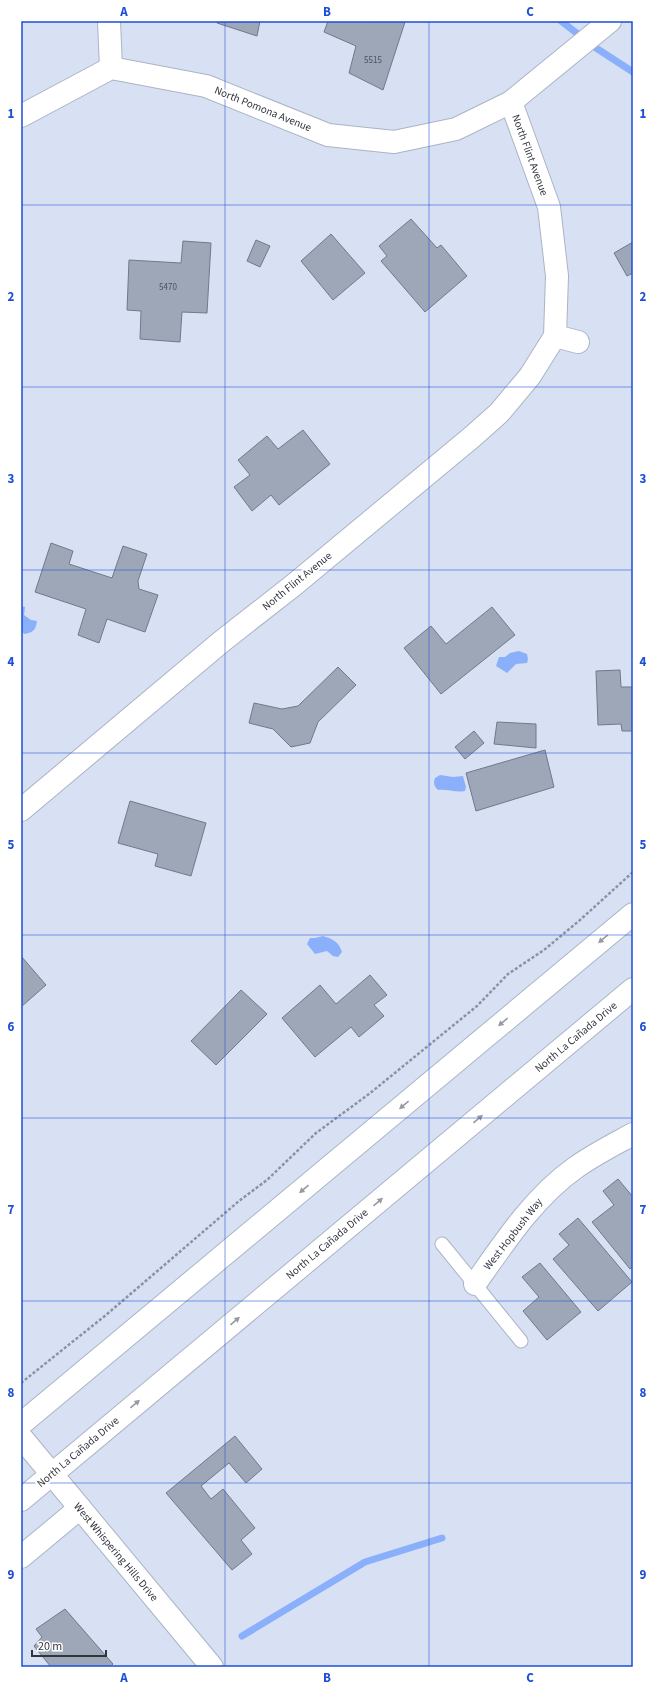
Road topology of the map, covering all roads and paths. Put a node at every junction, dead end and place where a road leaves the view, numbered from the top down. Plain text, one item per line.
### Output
1 (109, 21) edge
2 (610, 21) edge
3 (111, 68) junction
4 (511, 102) junction
5 (21, 116) edge
6 (555, 336) junction
7 (578, 342) dead end
8 (21, 810) edge
9 (633, 872) edge
10 (633, 914) edge
11 (633, 989) edge
12 (633, 1134) edge
13 (442, 1244) dead end
14 (474, 1284) junction
15 (521, 1341) dead end
16 (21, 1383) edge
17 (21, 1424) edge
18 (21, 1437) edge
19 (52, 1474) junction
20 (21, 1500) edge
21 (80, 1508) junction
22 (21, 1557) edge
23 (212, 1667) edge

1 - 3 street
2 - 4 street, North Flint Avenue
3 - 4 street, North Pomona Avenue
3 - 5 street
4 - 6 street, North Flint Avenue
6 - 7 street
6 - 8 street, North Flint Avenue
9 - 16 path
10 -> 17 street
19 -> 11 street, North La Cañada Drive
12 - 14 street, West Hopbush Way
13 - 14 lane
14 - 15 lane
18 - 19 street, West Whispering Hills Drive
19 - 20 street, North La Cañada Drive
19 - 21 street, West Whispering Hills Drive
21 - 22 street
21 - 23 street, West Whispering Hills Drive

